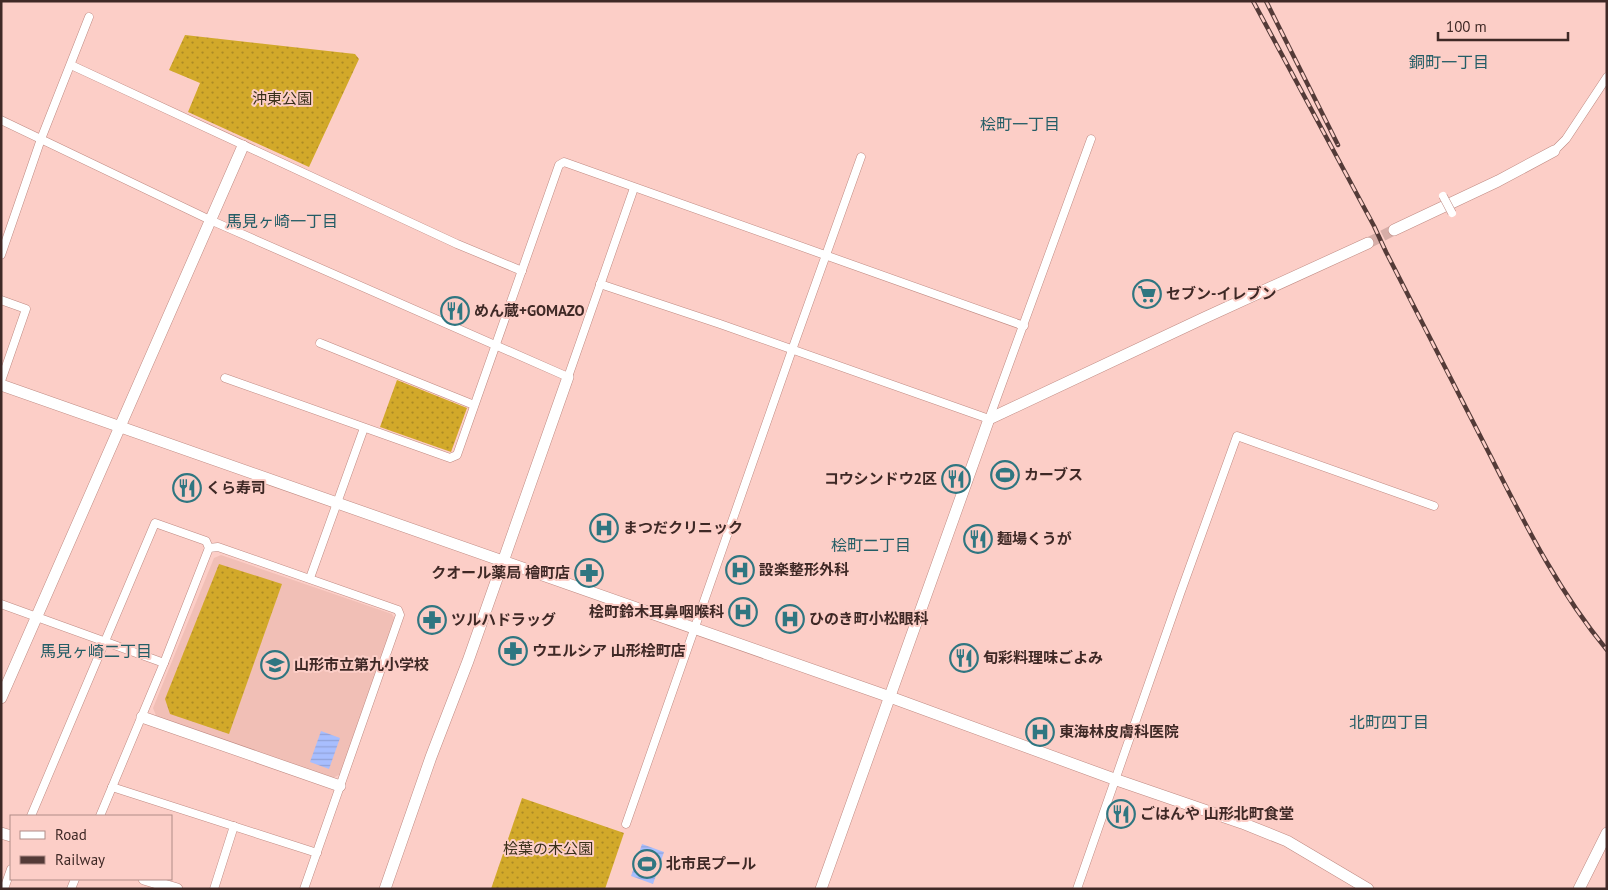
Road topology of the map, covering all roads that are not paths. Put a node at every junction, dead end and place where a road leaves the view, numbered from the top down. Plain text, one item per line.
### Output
1 (89, 17) dead end
2 (71, 65) junction
3 (1607, 77) edge
4 (1, 120) edge
5 (41, 139) junction
6 (1091, 139) dead end
7 (243, 146) junction
8 (1554, 150) joint
9 (861, 157) dead end
10 (634, 188) junction
11 (1443, 196) dead end
12 (1452, 214) dead end
13 (210, 220) junction
14 (1394, 230) tunnel mouth
15 (1368, 243) tunnel mouth
16 (1, 255) edge
17 (825, 255) junction
18 (522, 271) junction
19 (600, 284) junction
20 (1, 300) edge
21 (1024, 326) junction
22 (320, 343) dead end
23 (495, 345) junction
24 (792, 350) junction
25 (568, 377) junction
26 (225, 378) dead end
27 (1, 383) edge
28 (474, 405) junction
29 (989, 419) junction
30 (121, 426) junction
31 (364, 428) junction
32 (337, 503) junction
33 (1434, 506) dead end
34 (209, 548) junction
35 (504, 561) junction
36 (310, 578) junction
37 (1, 604) edge
38 (37, 617) junction
39 (694, 628) junction
40 (104, 642) junction
41 (164, 663) junction
42 (890, 697) junction
43 (1, 698) edge
44 (142, 717) junction
45 (1114, 780) junction
46 (340, 786) junction
47 (112, 787) junction
48 (31, 815) edge
49 (100, 815) edge
50 (626, 824) dead end
51 (234, 826) junction
52 (1607, 833) edge
53 (317, 853) junction
54 (10, 872) edge
55 (147, 880) edge
56 (4, 889) edge
57 (177, 889) edge
58 (214, 889) edge
59 (304, 889) edge
60 (385, 889) edge
61 (821, 889) edge
62 (1077, 889) edge
63 (1368, 889) edge
64 (1579, 889) edge

1 - 2 street
2 - 5 street
2 - 7 street
3 - 8 street
4 - 5 street
5 - 13 street
5 - 16 street
6 - 21 street
7 - 13 street
7 - 18 street
8 - 14 street
9 - 17 street
10 - 17 street
10 - 18 street
10 - 19 street
11 - 12 street, bridge
13 - 23 street
13 - 30 street
15 - 29 street
17 - 21 street
17 - 24 street
18 - 23 street
19 - 24 street
19 - 25 street
20 - 27 street
21 - 29 street
22 - 28 street
23 - 25 street
23 - 28 street
24 - 29 street
24 - 39 street
25 - 35 street
26 - 31 street
27 - 30 street
28 - 31 street
29 - 42 street
30 - 32 street
30 - 38 street
31 - 32 street
32 - 35 street
32 - 36 street
33 - 45 street
34 - 36 street
34 - 40 street
34 - 41 street
35 - 39 street
35 - 60 street
36 - 46 street
37 - 38 street
38 - 40 street
38 - 43 street
39 - 42 street
39 - 50 street
40 - 41 street
40 - 48 street
41 - 44 street
42 - 45 street
42 - 61 street
44 - 46 street
44 - 47 street
45 - 62 street
45 - 63 street
46 - 53 street
47 - 49 street
47 - 51 street
51 - 53 street
51 - 58 street
52 - 64 street
53 - 59 street
54 - 56 street
55 - 57 street

